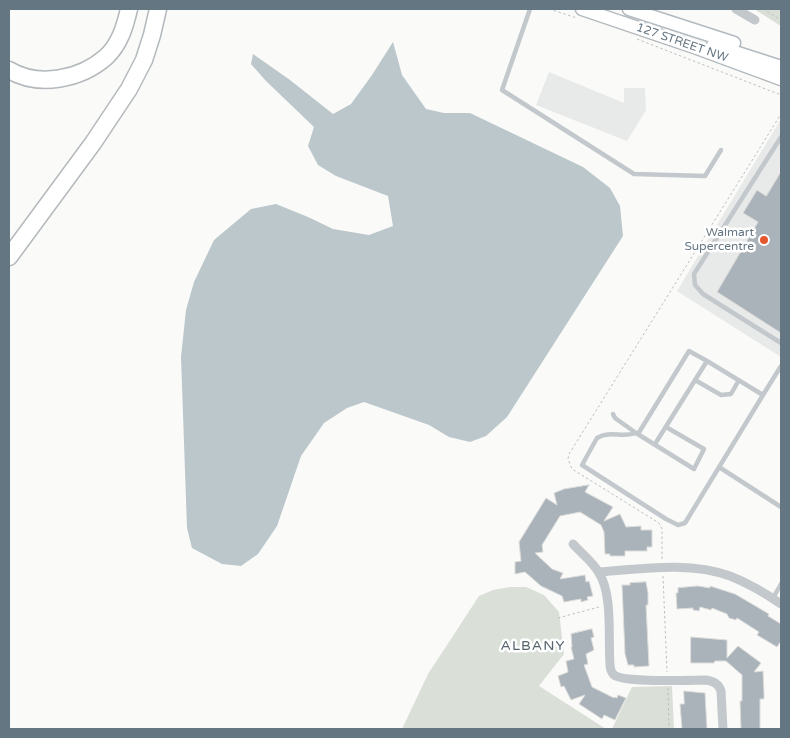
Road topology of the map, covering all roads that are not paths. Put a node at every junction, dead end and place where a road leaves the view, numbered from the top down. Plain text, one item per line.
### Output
1 (129, 9) edge
2 (158, 9) edge
3 (530, 9) edge
4 (629, 9) edge
5 (736, 9) edge
6 (582, 14) edge
7 (754, 20) dead end
8 (621, 22) junction
9 (781, 59) edge
10 (781, 67) edge
11 (9, 70) edge
12 (781, 79) edge
13 (781, 139) edge
14 (721, 150) dead end
15 (9, 257) edge
16 (781, 343) edge
17 (707, 362) junction
18 (781, 366) edge
19 (695, 380) junction
20 (740, 380) junction
21 (763, 394) junction
22 (613, 414) dead end
23 (666, 427) junction
24 (637, 434) junction
25 (655, 444) junction
26 (719, 467) junction
27 (781, 507) edge
28 (573, 544) dead end
29 (598, 572) junction
30 (781, 584) edge
31 (772, 598) junction
32 (781, 604) edge
33 (723, 729) edge

1 - 11 highway
2 - 15 highway
3 - 14 lane
4 - 9 main road, 127 STREET NW
5 - 7 street
6 - 8 main road, 127 STREET NW
8 - 10 main road
8 - 12 main road, 127 STREET NW
13 - 16 lane
17 - 19 lane
17 - 20 lane
17 - 24 lane
18 - 21 lane
19 - 20 lane
19 - 23 lane
20 - 21 lane
21 - 26 lane
22 - 24 lane
23 - 25 lane
23 - 25 lane
24 - 25 lane
24 - 26 lane
26 - 27 lane
28 - 29 street
29 - 31 street
29 - 33 street
30 - 31 lane
31 - 32 street

